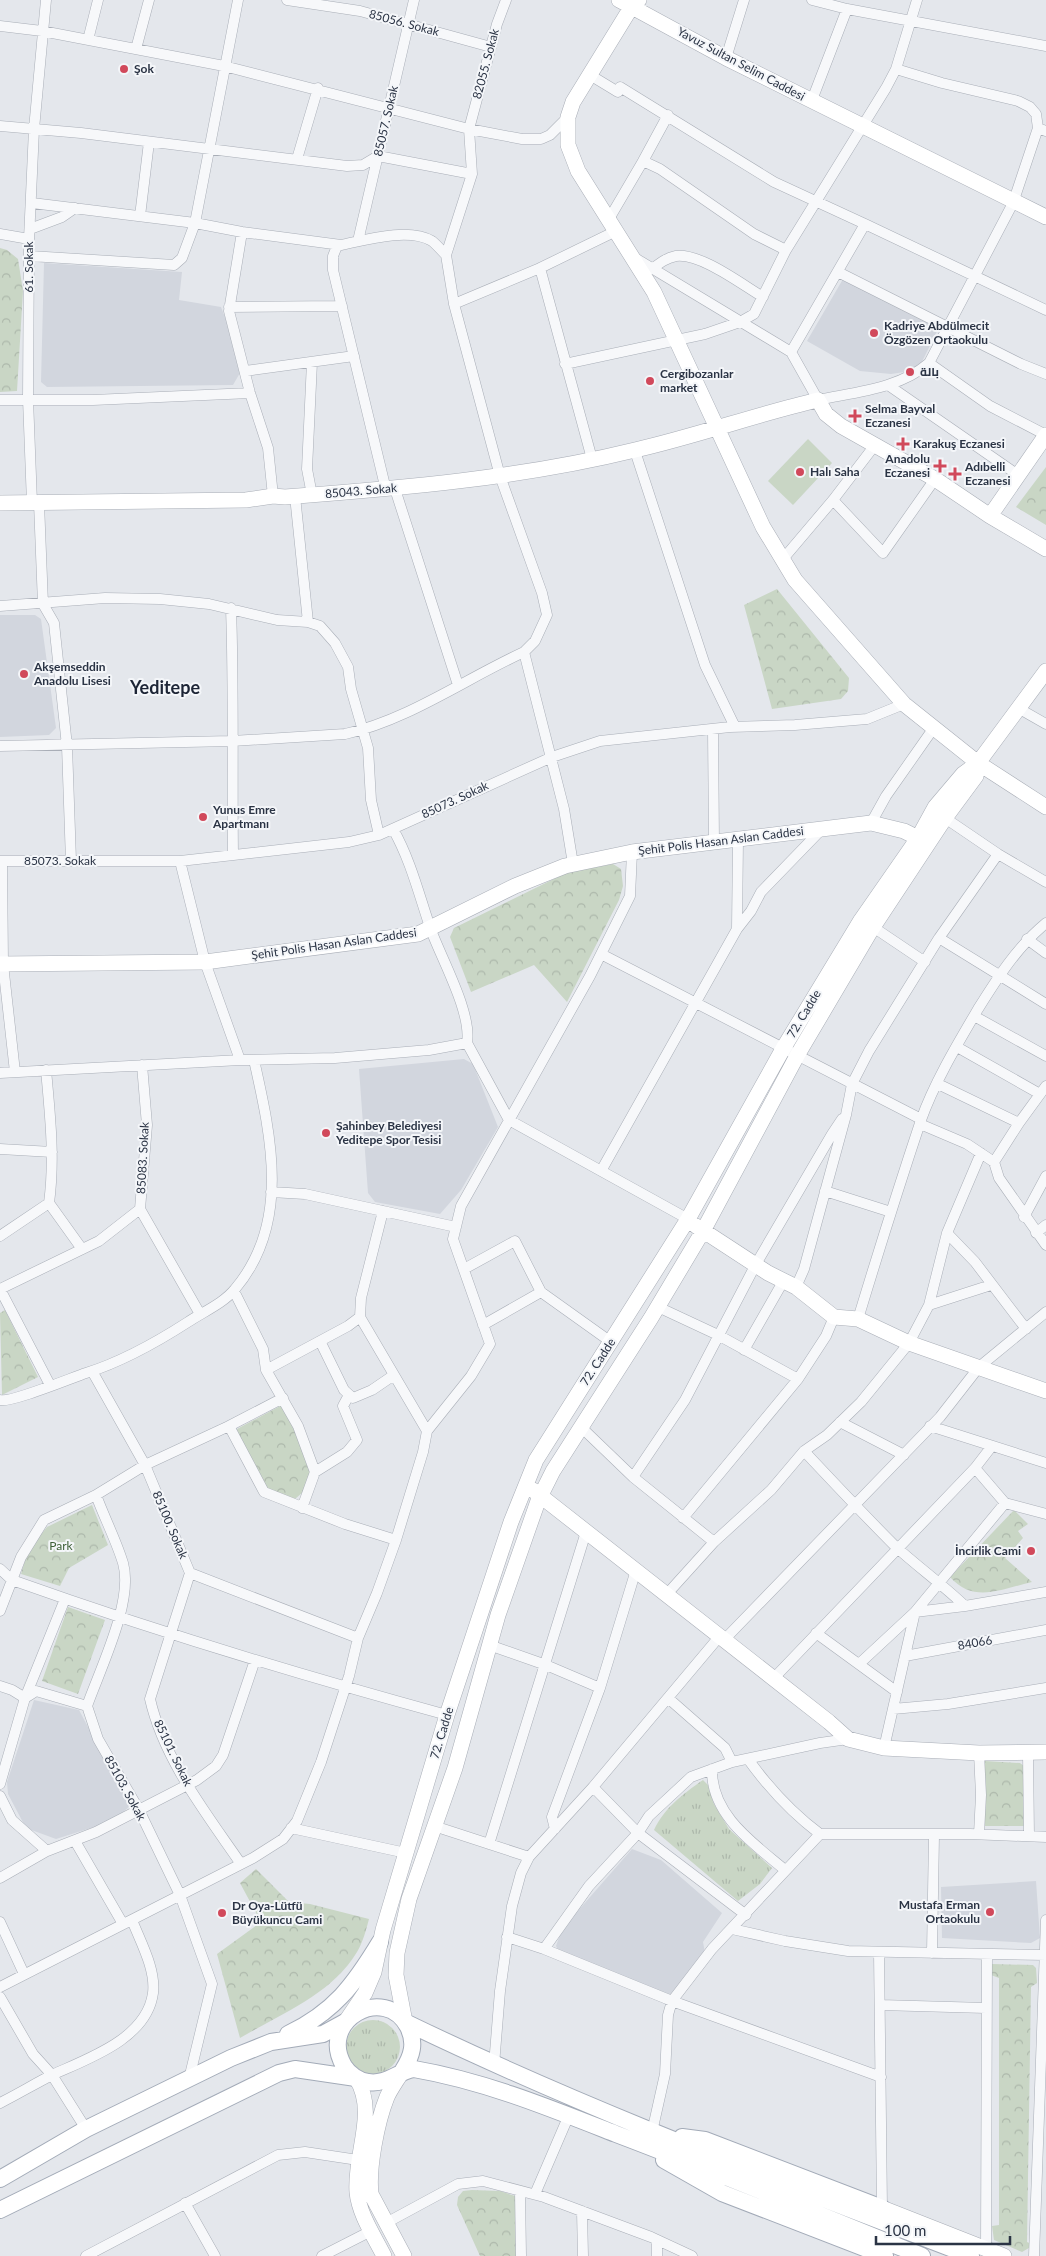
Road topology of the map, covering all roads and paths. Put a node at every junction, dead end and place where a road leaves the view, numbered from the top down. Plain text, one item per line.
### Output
1 (46, 0) edge
2 (98, 0) edge
3 (149, 0) edge
4 (238, 0) edge
5 (287, 0) edge
6 (362, 0) edge
7 (414, 0) edge
8 (506, 0) edge
9 (744, 0) edge
10 (812, 0) edge
11 (918, 0) edge
12 (630, 1) edge
13 (847, 10) junction
14 (360, 11) junction
15 (910, 21) junction
16 (408, 25) junction
17 (0, 26) edge
18 (42, 31) junction
19 (88, 40) junction
20 (1046, 46) edge
21 (491, 47) junction
22 (136, 49) junction
23 (726, 58) junction
24 (224, 66) junction
25 (896, 69) junction
26 (590, 74) junction
27 (318, 88) junction
28 (812, 100) junction
29 (390, 107) junction
30 (668, 115) junction
31 (568, 117) junction
32 (0, 126) edge
33 (863, 128) junction
34 (34, 129) junction
35 (469, 129) junction
36 (1042, 130) edge
37 (149, 142) junction
38 (208, 149) junction
39 (378, 156) junction
40 (297, 159) junction
41 (643, 161) junction
42 (472, 174) junction
43 (819, 201) junction
44 (1013, 202) junction
45 (32, 204) junction
46 (75, 208) junction
47 (140, 216) junction
48 (1046, 218) edge
49 (195, 223) junction
50 (865, 224) junction
51 (612, 225) junction
52 (242, 232) junction
53 (0, 234) edge
54 (30, 234) junction
55 (358, 241) junction
56 (341, 245) junction
57 (786, 250) junction
58 (446, 255) junction
59 (30, 256) junction
60 (632, 257) junction
61 (540, 268) junction
62 (652, 270) junction
63 (838, 272) junction
64 (974, 276) junction
65 (762, 297) junction
66 (454, 304) junction
67 (342, 306) junction
68 (229, 307) junction
69 (1046, 310) edge
70 (740, 322) junction
71 (947, 327) junction
72 (677, 342) junction
73 (791, 352) junction
74 (354, 356) junction
75 (312, 362) junction
76 (565, 364) junction
77 (929, 364) junction
78 (245, 372) junction
79 (1046, 374) edge
80 (888, 385) junction
81 (250, 393) junction
82 (0, 400) edge
83 (28, 400) junction
84 (818, 400) junction
85 (717, 428) junction
86 (1046, 435) edge
87 (875, 445) junction
88 (635, 451) junction
89 (592, 459) junction
90 (1018, 475) junction
91 (500, 476) junction
92 (935, 479) junction
93 (390, 489) junction
94 (312, 495) junction
95 (273, 496) junction
96 (295, 496) junction
97 (834, 500) junction
98 (35, 503) junction
99 (0, 504) edge
100 (990, 516) junction
101 (1046, 549) edge
102 (783, 559) junction
103 (42, 604) junction
104 (0, 606) edge
105 (231, 608) junction
106 (308, 622) junction
107 (524, 652) junction
108 (1046, 671) edge
109 (458, 686) junction
110 (904, 704) junction
111 (1018, 708) junction
112 (1046, 724) edge
113 (735, 727) junction
114 (713, 729) junction
115 (933, 729) junction
116 (362, 730) junction
117 (232, 741) junction
118 (0, 746) edge
119 (67, 746) junction
120 (552, 757) junction
121 (978, 763) junction
122 (1046, 808) edge
123 (945, 818) junction
124 (871, 823) junction
125 (393, 829) junction
126 (822, 829) junction
127 (379, 835) junction
128 (918, 838) junction
129 (738, 840) junction
130 (714, 843) junction
131 (632, 852) junction
132 (998, 854) junction
133 (233, 855) junction
134 (1, 861) edge
135 (71, 861) junction
136 (180, 861) junction
137 (573, 864) junction
138 (1046, 882) edge
139 (1046, 923) edge
140 (872, 927) junction
141 (431, 928) junction
142 (737, 929) junction
143 (940, 938) junction
144 (1027, 939) junction
145 (1046, 953) edge
146 (601, 954) junction
147 (205, 962) junction
148 (925, 962) junction
149 (2, 964) edge
150 (999, 976) junction
151 (695, 1004) junction
152 (1046, 1004) edge
153 (974, 1016) junction
154 (467, 1042) junction
155 (784, 1047) junction
156 (957, 1047) junction
157 (798, 1054) junction
158 (1046, 1056) edge
159 (240, 1060) junction
160 (254, 1060) junction
161 (142, 1065) junction
162 (46, 1070) junction
163 (15, 1072) junction
164 (0, 1073) edge
165 (852, 1084) junction
166 (938, 1084) junction
167 (1043, 1090) edge
168 (846, 1115) junction
169 (509, 1120) junction
170 (921, 1121) junction
171 (1019, 1123) junction
172 (0, 1149) edge
173 (52, 1152) junction
174 (981, 1153) junction
175 (994, 1162) junction
176 (601, 1171) junction
177 (1046, 1176) edge
178 (825, 1190) junction
179 (271, 1192) junction
180 (49, 1203) junction
181 (140, 1209) junction
182 (383, 1211) junction
183 (891, 1212) junction
184 (1024, 1216) junction
185 (688, 1219) junction
186 (1046, 1225) edge
187 (456, 1227) junction
188 (703, 1231) junction
189 (947, 1233) junction
190 (1036, 1233) junction
191 (0, 1236) edge
192 (1046, 1245) edge
193 (82, 1249) junction
194 (756, 1264) junction
195 (464, 1269) junction
196 (790, 1284) junction
197 (991, 1285) junction
198 (0, 1289) edge
199 (234, 1291) junction
200 (541, 1292) junction
201 (929, 1305) junction
202 (658, 1307) junction
203 (1046, 1312) edge
204 (200, 1314) junction
205 (360, 1317) junction
206 (834, 1317) junction
207 (858, 1319) junction
208 (483, 1325) junction
209 (1026, 1329) junction
210 (718, 1335) junction
211 (320, 1341) junction
212 (611, 1342) junction
213 (909, 1343) junction
214 (744, 1350) junction
215 (979, 1368) junction
216 (266, 1370) junction
217 (92, 1371) junction
218 (394, 1374) junction
219 (798, 1379) junction
220 (50, 1385) junction
221 (1046, 1391) edge
222 (349, 1395) junction
223 (283, 1398) junction
224 (2, 1402) edge
225 (840, 1422) junction
226 (229, 1426) junction
227 (930, 1426) junction
228 (581, 1427) junction
229 (426, 1431) junction
230 (992, 1446) junction
231 (804, 1451) junction
232 (904, 1454) junction
233 (1046, 1463) edge
234 (144, 1465) junction
235 (975, 1468) junction
236 (315, 1472) junction
237 (633, 1477) junction
238 (526, 1484) junction
239 (96, 1495) junction
240 (541, 1496) junction
241 (1004, 1503) junction
242 (854, 1505) junction
243 (302, 1508) junction
244 (1046, 1514) edge
245 (683, 1518) junction
246 (586, 1532) junction
247 (396, 1540) junction
248 (714, 1542) junction
249 (897, 1547) junction
250 (0, 1569) edge
251 (636, 1570) junction
252 (190, 1573) junction
253 (12, 1580) junction
254 (939, 1581) junction
255 (1046, 1592) edge
256 (667, 1594) junction
257 (65, 1599) junction
258 (965, 1606) junction
259 (0, 1611) edge
260 (915, 1612) junction
261 (119, 1618) junction
262 (1046, 1630) edge
263 (816, 1633) junction
264 (170, 1635) junction
265 (358, 1638) junction
266 (721, 1639) junction
267 (490, 1645) junction
268 (905, 1656) junction
269 (255, 1660) junction
270 (859, 1664) junction
271 (546, 1665) junction
272 (773, 1679) junction
273 (0, 1686) edge
274 (345, 1688) junction
275 (600, 1688) junction
276 (1046, 1688) edge
277 (897, 1692) junction
278 (25, 1698) junction
279 (668, 1698) junction
280 (86, 1706) junction
281 (893, 1709) junction
282 (447, 1715) junction
283 (848, 1739) junction
284 (884, 1748) junction
285 (1046, 1752) edge
286 (980, 1753) junction
287 (1028, 1753) junction
288 (748, 1759) junction
289 (732, 1762) junction
290 (712, 1769) junction
291 (0, 1784) edge
292 (188, 1785) junction
293 (593, 1786) junction
294 (0, 1796) edge
295 (139, 1810) junction
296 (434, 1826) junction
297 (291, 1828) junction
298 (555, 1828) junction
299 (638, 1833) junction
300 (820, 1834) junction
301 (934, 1834) junction
302 (979, 1834) junction
303 (1029, 1836) junction
304 (1046, 1837) edge
305 (75, 1841) junction
306 (489, 1844) junction
307 (47, 1851) junction
308 (406, 1853) junction
309 (529, 1857) junction
310 (241, 1864) junction
311 (785, 1870) junction
312 (0, 1878) edge
313 (180, 1895) junction
314 (746, 1915) junction
315 (1046, 1920) edge
316 (0, 1922) edge
317 (127, 1922) junction
318 (732, 1928) junction
319 (507, 1937) junction
320 (380, 1942) junction
321 (544, 1949) junction
322 (879, 1952) junction
323 (932, 1953) junction
324 (986, 1954) junction
325 (1046, 1955) edge
326 (24, 1974) junction
327 (0, 1987) edge
328 (0, 1997) edge
329 (672, 2001) junction
330 (880, 2005) junction
331 (1045, 2005) edge
332 (986, 2008) junction
333 (345, 2022) junction
334 (405, 2022) junction
335 (271, 2042) junction
336 (494, 2065) junction
337 (403, 2070) junction
338 (52, 2075) junction
339 (881, 2077) junction
340 (356, 2078) junction
341 (189, 2079) junction
342 (0, 2103) edge
343 (1042, 2106) edge
344 (569, 2116) junction
345 (86, 2129) junction
346 (652, 2132) junction
347 (619, 2135) junction
348 (358, 2160) junction
349 (0, 2179) edge
350 (520, 2191) junction
351 (535, 2194) junction
352 (185, 2203) junction
353 (882, 2208) junction
354 (0, 2210) edge
355 (582, 2211) junction
356 (386, 2223) junction
357 (371, 2230) junction
358 (657, 2240) junction
359 (986, 2249) junction
360 (86, 2256) edge
361 (215, 2256) edge
362 (322, 2256) edge
363 (384, 2256) edge
364 (404, 2256) edge
365 (521, 2256) edge
366 (583, 2256) edge
367 (657, 2256) edge
368 (692, 2256) edge
369 (886, 2256) edge
370 (922, 2256) edge
371 (971, 2256) edge
372 (1004, 2256) edge
373 (1034, 2256) edge

1 - 18 street, 61. Sokak
2 - 19 street
3 - 22 street
4 - 24 street
5 - 14 street, 85056. Sokak
6 - 14 street
7 - 16 street, 85057. Sokak
8 - 21 street, 82055. Sokak
9 - 23 street
10 - 13 street
11 - 15 street
12 - 23 main road, Yavuz Sultan Selim Caddesi
12 - 26 main road
13 - 15 street
13 - 28 street
14 - 16 street, 85056. Sokak
15 - 20 street
15 - 25 street
16 - 21 street, 85056. Sokak
16 - 29 street, 85057. Sokak
17 - 18 street
18 - 19 street
18 - 34 street, 61. Sokak
19 - 22 street
21 - 35 street, 82055. Sokak
22 - 24 street
23 - 28 main road, Yavuz Sultan Selim Caddesi
24 - 27 street
24 - 38 street
25 - 33 street
25 - 36 street
26 - 30 street
26 - 31 main road
27 - 29 street
27 - 40 street
28 - 33 main road, Yavuz Sultan Selim Caddesi
29 - 35 street
29 - 39 street, 85057. Sokak
30 - 41 street
30 - 43 street
31 - 35 street
31 - 51 main road
32 - 34 street
33 - 43 street
33 - 44 main road, Yavuz Sultan Selim Caddesi
34 - 37 street
34 - 45 street, 61. Sokak
35 - 42 street, 82055. Sokak
36 - 44 street
37 - 38 street
37 - 47 street
38 - 40 street
38 - 49 street
39 - 40 street
39 - 42 street
39 - 55 street, 85057. Sokak
41 - 51 street
41 - 57 street
42 - 58 street
43 - 50 street
43 - 57 street
44 - 48 main road, Yavuz Sultan Selim Caddesi
44 - 64 street
45 - 46 street
45 - 54 street, 61. Sokak
46 - 47 street
46 - 54 street
47 - 49 street
49 - 52 street
49 - 59 street
50 - 63 street
50 - 64 street
51 - 60 main road
51 - 61 street
52 - 56 street
52 - 68 street
53 - 54 street
54 - 59 street, 61. Sokak
55 - 56 street
55 - 58 street
56 - 67 street
57 - 65 street
58 - 66 street
59 - 83 street, 61. Sokak
60 - 62 street
60 - 72 main road
61 - 66 street
61 - 76 street
62 - 65 street
62 - 70 street
63 - 71 street
63 - 73 street
64 - 69 street
64 - 71 street
65 - 70 street
66 - 91 street
67 - 68 street
67 - 74 street
68 - 78 street
70 - 72 street
70 - 73 street
71 - 77 street
71 - 79 street
72 - 76 street
72 - 85 main road
73 - 84 street
74 - 75 street
74 - 93 street
75 - 78 street
75 - 94 street
76 - 89 street
77 - 80 street
77 - 86 street
78 - 81 street
80 - 84 street
80 - 90 street
81 - 83 street
81 - 95 street
82 - 83 street
83 - 98 street, 61. Sokak
84 - 85 main road, 85043. Sokak
84 - 87 main road
85 - 88 main road, 85043. Sokak
85 - 102 main road
86 - 90 main road
87 - 92 main road
87 - 97 street
88 - 89 main road, 85043. Sokak
88 - 113 street
89 - 91 main road, 85043. Sokak
90 - 100 main road
91 - 93 main road, 85043. Sokak
91 - 107 street
92 - 97 street
92 - 100 main road
93 - 94 main road, 85043. Sokak
93 - 109 street
94 - 96 main road, 85043. Sokak
95 - 96 main road, 85043. Sokak
95 - 98 main road, 85043. Sokak
96 - 106 street
97 - 102 street
98 - 99 main road, 85043. Sokak
98 - 103 street, 61. Sokak
100 - 101 main road
102 - 110 main road
103 - 104 street
103 - 105 street
103 - 119 street
105 - 106 street
105 - 117 street
106 - 116 street
107 - 109 street
107 - 120 street
108 - 111 main road
109 - 116 street
110 - 113 street, 85073. Sokak
110 - 115 main road
111 - 112 street
111 - 121 main road
113 - 114 street, 85073. Sokak
114 - 120 street, 85073. Sokak
114 - 130 street
115 - 121 main road
115 - 124 street
116 - 117 street
116 - 127 street
117 - 119 street
117 - 133 street
118 - 119 street
119 - 135 street
120 - 125 street, 85073. Sokak
120 - 137 street
121 - 122 main road
121 - 123 main road
121 - 128 main road, 72. Cadde
123 - 132 street
123 - 140 main road
124 - 126 main road, Şehit Polis Hasan Aslan Caddesi
124 - 128 main road, Şehit Polis Hasan Aslan Caddesi
125 - 127 street, 85073. Sokak
125 - 141 street
126 - 129 main road, Şehit Polis Hasan Aslan Caddesi
126 - 142 street
127 - 133 street, 85073. Sokak
128 - 155 main road, 72. Cadde
129 - 130 main road, Şehit Polis Hasan Aslan Caddesi
129 - 142 street
130 - 131 main road, Şehit Polis Hasan Aslan Caddesi
131 - 137 main road, Şehit Polis Hasan Aslan Caddesi
131 - 146 street
132 - 138 street
132 - 143 street
133 - 136 street, 85073. Sokak
134 - 135 street, 85073. Sokak
134 - 149 street
135 - 136 street, 85073. Sokak
136 - 147 street
137 - 141 main road, Şehit Polis Hasan Aslan Caddesi
139 - 144 street
140 - 148 street
140 - 157 main road
141 - 147 main road, Şehit Polis Hasan Aslan Caddesi
141 - 154 street
142 - 151 street
143 - 148 street
143 - 150 street
144 - 145 street
144 - 150 street
146 - 151 street
146 - 169 street
147 - 149 main road, Şehit Polis Hasan Aslan Caddesi
147 - 159 street
148 - 165 street
149 - 163 street
150 - 152 street
150 - 153 street
151 - 155 street
151 - 176 street
153 - 156 street
153 - 158 street
154 - 160 street
154 - 169 street
155 - 157 street
155 - 185 main road, 72. Cadde
156 - 166 street
156 - 167 street
157 - 165 street
157 - 188 main road
159 - 160 street
159 - 161 street
160 - 179 street
161 - 162 street
161 - 181 street, 85083. Sokak
162 - 163 street
162 - 173 street
163 - 164 street
165 - 168 street
165 - 170 street
166 - 170 street
166 - 171 street
167 - 171 street
168 - 178 street
168 - 194 street
169 - 176 street
169 - 187 street
170 - 174 street
170 - 183 street
171 - 175 street
172 - 173 street
173 - 180 street
174 - 175 street
174 - 189 street
175 - 184 street
176 - 185 street
177 - 184 street
178 - 183 street
178 - 196 street
179 - 182 street
179 - 199 street
180 - 191 street
180 - 193 street
181 - 193 street, 85083. Sokak
181 - 204 street
182 - 187 street
182 - 205 street
183 - 207 street
184 - 190 street
185 - 188 main road
185 - 212 main road, 72. Cadde
186 - 190 street
187 - 195 street
188 - 194 main road
188 - 202 main road
189 - 197 street
189 - 201 street
190 - 192 street
193 - 198 street, 85083. Sokak
194 - 196 main road
194 - 210 street
195 - 200 street
195 - 208 street
196 - 206 main road
196 - 214 street
197 - 201 street
197 - 209 street
198 - 220 street
199 - 204 street
199 - 216 street
200 - 208 street
200 - 212 street
201 - 213 street
202 - 210 street
202 - 228 main road
203 - 209 street
204 - 217 street
205 - 211 street
205 - 218 street
206 - 207 main road
206 - 219 street
207 - 213 main road
208 - 229 street
209 - 215 street
210 - 214 street
210 - 237 street
211 - 216 street
211 - 222 street
212 - 238 main road, 72. Cadde
213 - 215 main road
213 - 225 street
214 - 219 street
215 - 221 main road
215 - 227 street
216 - 223 street
217 - 220 street
217 - 234 street, 85100. Sokak
218 - 222 street
218 - 229 street
219 - 245 street
220 - 224 street
222 - 236 street
223 - 226 street
223 - 236 street
225 - 231 street
225 - 232 street
226 - 234 street
226 - 243 street
227 - 230 street
227 - 232 street
228 - 237 street
228 - 240 main road
229 - 247 street
230 - 233 street
230 - 235 street
231 - 242 street
231 - 248 street
232 - 242 street
234 - 239 street
234 - 252 street, 85100. Sokak
235 - 241 street
235 - 249 street
236 - 243 street
237 - 245 street
238 - 240 main road
238 - 282 main road, 72. Cadde
239 - 253 street
239 - 261 street
240 - 246 main road
240 - 267 main road
241 - 244 street
241 - 254 street
242 - 249 street
242 - 266 street
243 - 247 street
245 - 248 street
246 - 251 main road
246 - 271 street
247 - 265 street
248 - 256 street
249 - 254 street
249 - 263 street
250 - 253 street
251 - 256 main road
251 - 275 street
252 - 264 street, 85101. Sokak
252 - 265 street, 85100. Sokak
253 - 257 street
253 - 259 street
254 - 258 street
254 - 260 street
255 - 258 street
256 - 266 main road
257 - 261 street
257 - 278 street
258 - 260 street
260 - 268 street
260 - 270 street
261 - 264 street
261 - 280 street
262 - 268 street, 84066
263 - 270 street
263 - 272 street
264 - 269 street
264 - 292 street, 85101. Sokak
265 - 274 street
266 - 272 main road
266 - 279 street
267 - 271 street
267 - 296 main road
268 - 277 street
269 - 274 street
269 - 292 street
270 - 277 street
271 - 275 street
271 - 306 street
272 - 283 main road
273 - 278 street
274 - 282 street
274 - 297 street
275 - 298 street
276 - 281 street
277 - 281 street
278 - 280 street
278 - 291 street
279 - 289 street
279 - 293 street
280 - 295 street, 85103. Sokak
281 - 284 street
282 - 308 main road, 72. Cadde
283 - 284 main road
283 - 288 street
284 - 286 main road
285 - 287 main road
286 - 287 main road
286 - 302 street
287 - 303 street
288 - 289 street
288 - 300 street
289 - 290 street
290 - 299 street
290 - 311 street
292 - 295 street
292 - 310 street, 85101. Sokak
293 - 298 street
293 - 299 street
294 - 307 street
295 - 305 street
295 - 313 street, 85103. Sokak
296 - 306 street
296 - 334 main road
297 - 308 street
297 - 310 street
298 - 309 street
299 - 314 street
299 - 321 street
300 - 301 street
300 - 311 street
301 - 302 street
301 - 323 street
302 - 303 street
303 - 304 street
305 - 307 street
305 - 317 street
306 - 309 street
307 - 312 street
308 - 320 main road, 72. Cadde
309 - 319 street
310 - 313 street
311 - 314 street
313 - 317 street
313 - 341 street, 85103. Sokak
314 - 318 street
315 - 325 street
316 - 326 street
317 - 326 street
317 - 338 street
318 - 322 street
318 - 329 street
319 - 321 street
319 - 336 street
320 - 333 main road, 72. Cadde
320 - 335 main road
321 - 329 street
322 - 323 street
322 - 330 street
323 - 324 street
324 - 325 street
324 - 332 street
325 - 331 street
326 - 327 street
328 - 338 street
329 - 339 street
329 - 346 street
330 - 332 street
330 - 339 street
331 - 343 street
332 - 359 street
333 - 334 main road
333 - 335 main road
333 - 340 main road
334 - 336 main road
334 - 337 main road
335 - 341 main road
336 - 346 main road
337 - 340 main road
337 - 344 main road
337 - 356 main road
338 - 342 street
338 - 345 street
339 - 353 street
340 - 348 main road
340 - 354 main road
341 - 345 main road
343 - 373 street
344 - 347 main road
344 - 351 street
345 - 349 main road
346 - 353 main road
346 - 371 main road
347 - 369 main road
347 - 370 main road
348 - 352 street
348 - 357 main road
350 - 351 street
350 - 356 street
350 - 365 street
351 - 355 street
352 - 360 street
352 - 361 street
353 - 359 main road
355 - 358 street
355 - 366 street
356 - 364 main road
357 - 362 street
357 - 363 main road
358 - 367 street
358 - 368 street
359 - 372 main road

